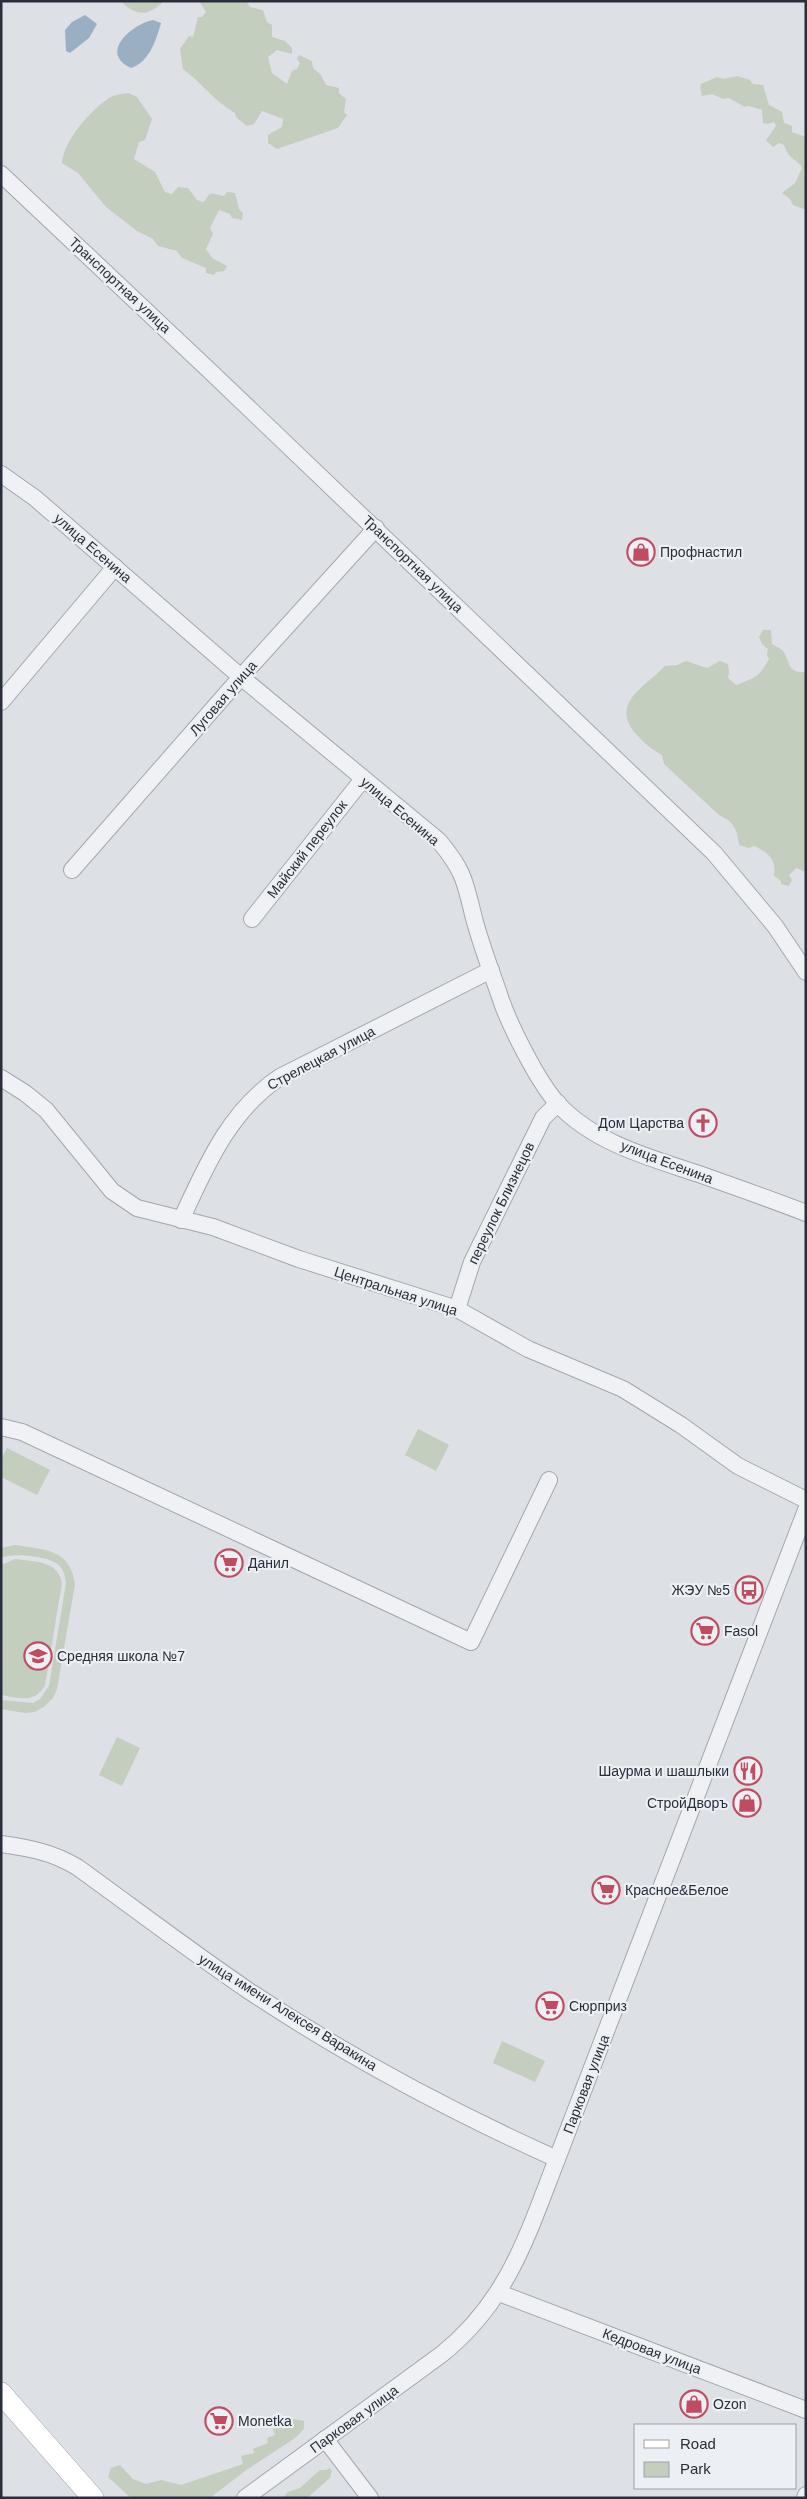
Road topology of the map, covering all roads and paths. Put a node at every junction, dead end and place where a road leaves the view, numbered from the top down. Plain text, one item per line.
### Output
1 (1, 174) edge
2 (1, 474) edge
3 (376, 528) junction
4 (115, 567) junction
5 (242, 677) junction
6 (1, 702) edge
7 (363, 780) junction
8 (72, 870) dead end
9 (252, 919) dead end
10 (491, 970) junction
11 (806, 972) edge
12 (1, 1078) edge
13 (558, 1103) junction
14 (806, 1213) edge
15 (181, 1220) junction
16 (456, 1309) junction
17 (1, 1427) edge
18 (549, 1480) dead end
19 (806, 1500) edge
20 (806, 1510) edge
21 (1, 1844) edge
22 (557, 2160) junction
23 (499, 2293) junction
24 (1, 2393) edge
25 (806, 2410) edge
26 (324, 2439) junction
27 (93, 2498) edge
28 (245, 2498) edge
29 (370, 2498) edge

1 - 3 street, Транспортная улица
2 - 4 street, улица Есенина
3 - 5 street, Луговая улица
3 - 11 street, Транспортная улица
4 - 5 street, улица Есенина
4 - 6 street
5 - 7 street, улица Есенина
5 - 8 street, Луговая улица
7 - 9 street, Майский переулок
7 - 10 street, улица Есенина
10 - 13 street, улица Есенина
10 - 15 street, Стрелецкая улица
12 - 15 street, Центральная улица
13 - 14 street, улица Есенина
13 - 16 street, переулок Близнецов
15 - 16 street, Центральная улица
16 - 19 street, Центральная улица
17 - 18 street
20 - 22 street, Парковая улица
21 - 22 street, улица имени Алексея Варакина
22 - 23 street, Парковая улица
23 - 25 street, Кедровая улица
23 - 26 street, Парковая улица
24 - 27 main road
26 - 28 street, Парковая улица
26 - 29 street

